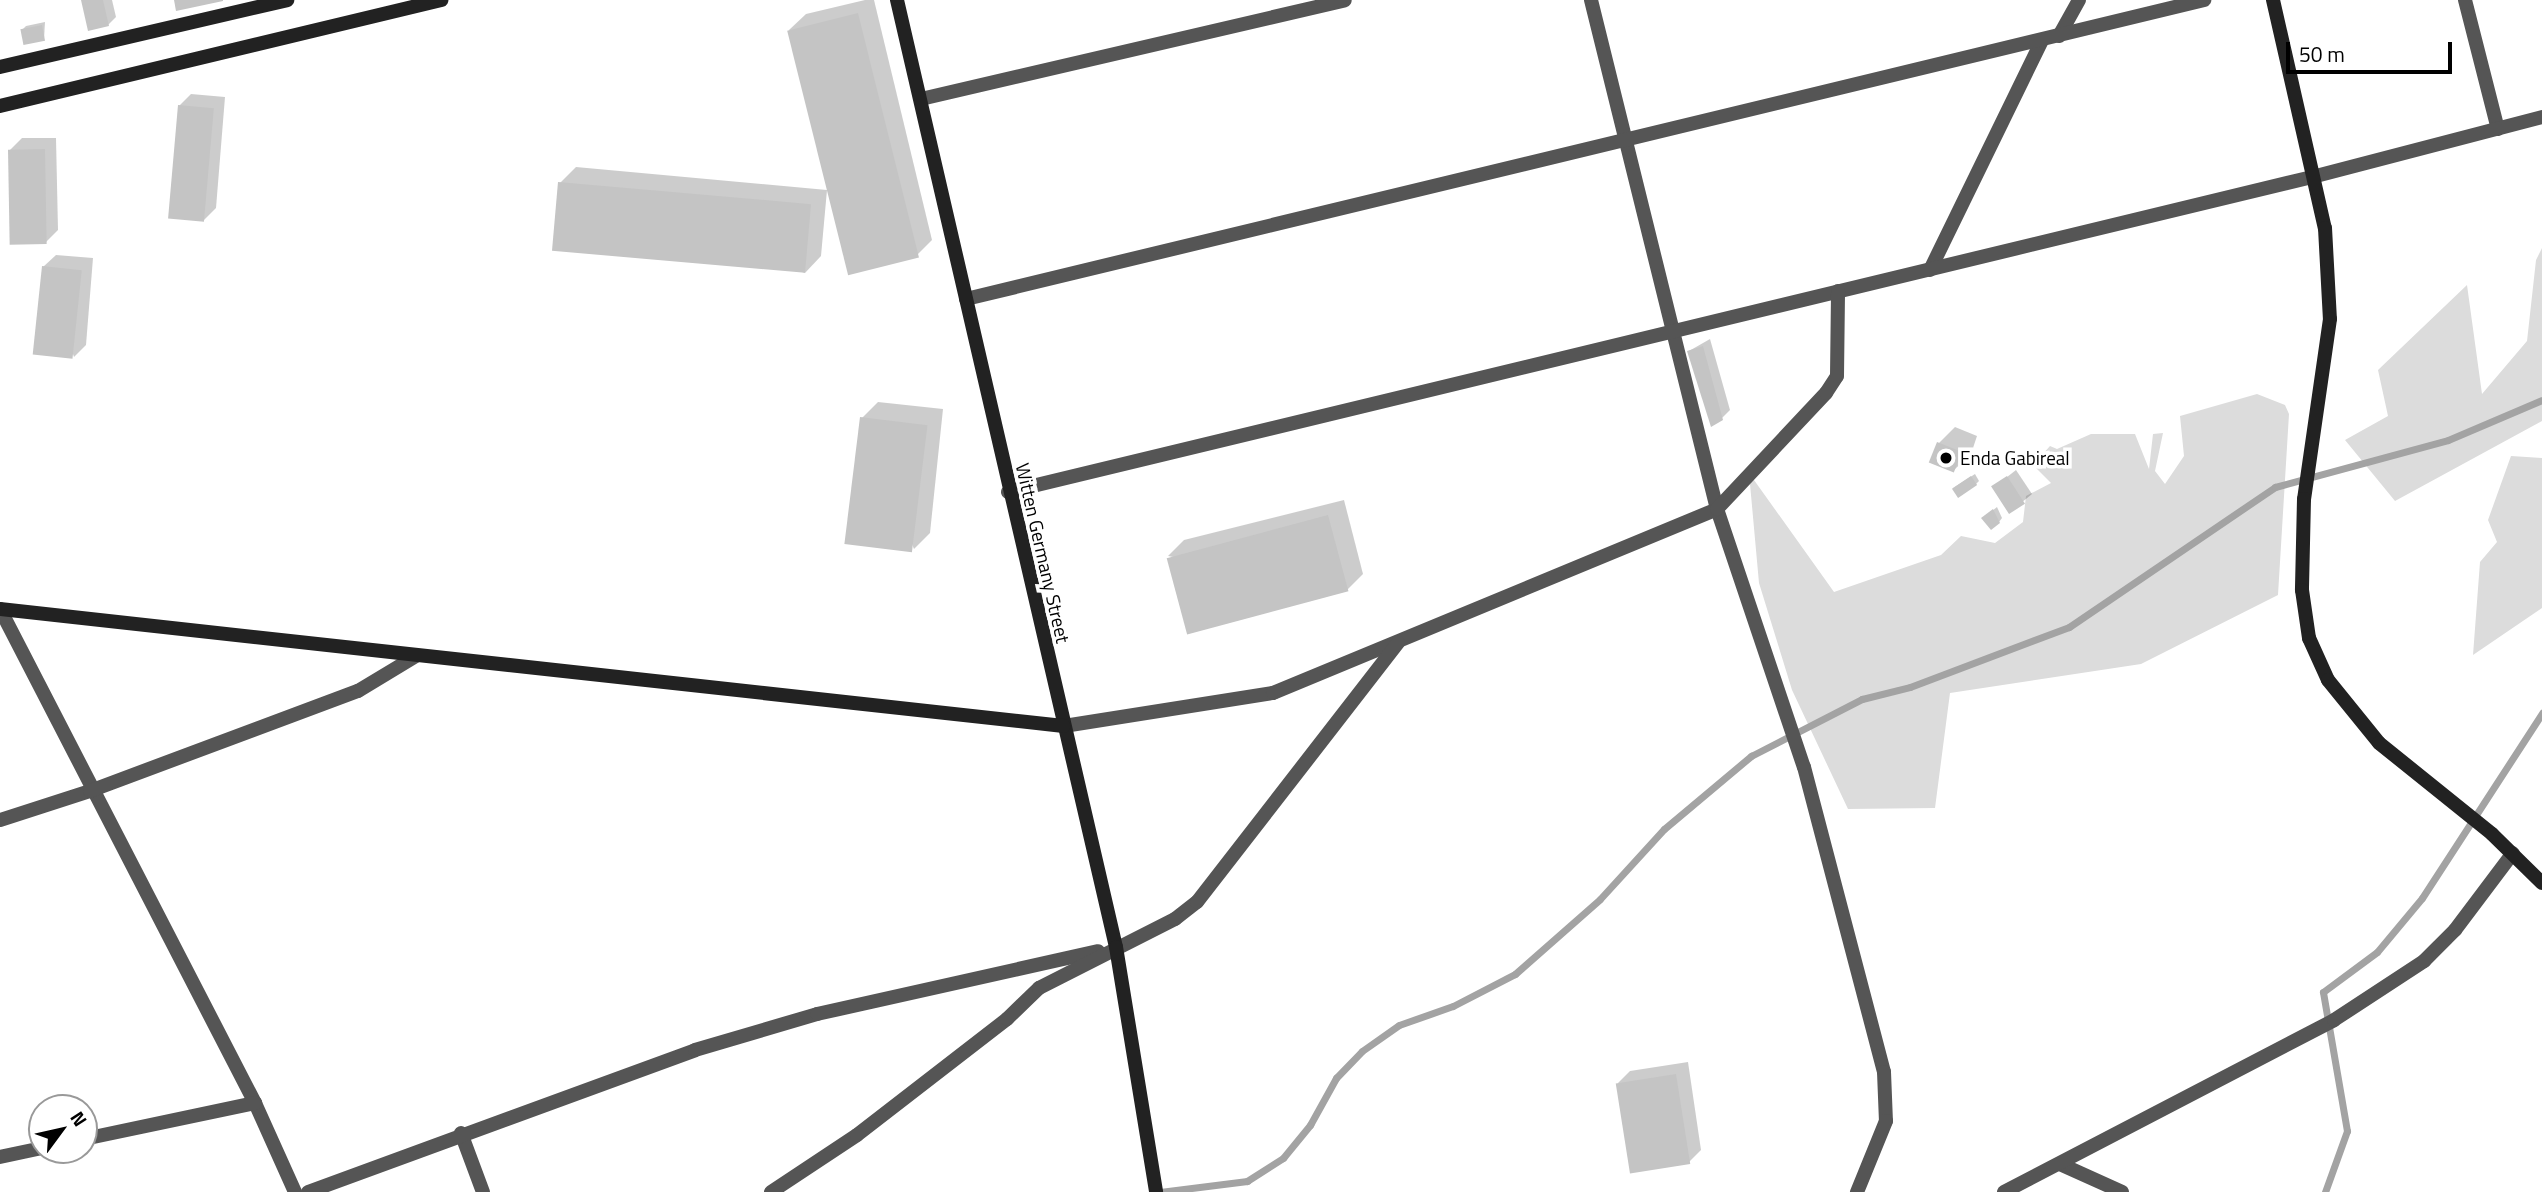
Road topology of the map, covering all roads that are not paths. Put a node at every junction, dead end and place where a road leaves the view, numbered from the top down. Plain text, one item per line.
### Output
1 (287, 0) edge
2 (441, 0) edge
3 (897, 0) edge
4 (1345, 0) edge
5 (1591, 0) edge
6 (2079, 0) edge
7 (2204, 0) edge
8 (2273, 0) edge
9 (2465, 0) edge
10 (378, 7) edge
11 (2059, 36) junction
12 (2042, 40) junction
13 (0, 67) edge
14 (921, 99) junction
15 (0, 106) edge
16 (2542, 117) edge
17 (2498, 129) junction
18 (1625, 139) junction
19 (2316, 176) junction
20 (1930, 270) junction
21 (1838, 291) junction
22 (966, 299) junction
23 (1671, 331) junction
24 (1009, 492) junction
25 (1717, 509) junction
26 (0, 609) edge
27 (1399, 642) junction
28 (416, 656) junction
29 (1064, 726) junction
30 (90, 791) junction
31 (0, 820) edge
32 (2513, 853) junction
33 (2542, 883) edge
34 (1116, 947) junction
35 (255, 1103) junction
36 (461, 1133) junction
37 (98, 1136) edge
38 (28, 1151) edge
39 (0, 1157) edge
40 (2060, 1164) junction
41 (295, 1192) edge
42 (308, 1192) edge
43 (483, 1192) edge
44 (771, 1192) edge
45 (1156, 1192) edge
46 (1857, 1192) edge
47 (2004, 1192) edge
48 (2122, 1192) edge

1 - 13 street
2 - 10 street
3 - 14 street, Witten Germany Street
4 - 14 street
5 - 18 street
6 - 11 street
7 - 11 street
8 - 19 street
9 - 17 street
10 - 15 street
11 - 12 street
12 - 18 street
12 - 20 street
14 - 22 street, Witten Germany Street
16 - 17 street
17 - 19 street
18 - 22 street
18 - 23 street
19 - 20 street
19 - 32 street
20 - 21 street
21 - 23 street
21 - 25 street
22 - 24 street, Witten Germany Street
23 - 24 street
23 - 25 street
24 - 29 street, Witten Germany Street
25 - 27 street
25 - 46 street
26 - 28 street
26 - 30 street
27 - 29 street
27 - 34 street
28 - 29 street
28 - 30 street
29 - 34 street, Witten Germany Street
30 - 31 street
30 - 35 street
32 - 33 street
32 - 40 street
34 - 36 street
34 - 44 street
34 - 45 street, Witten Germany Street
35 - 37 street
35 - 41 street
36 - 42 street
36 - 43 street
38 - 39 street
40 - 47 street
40 - 48 street

